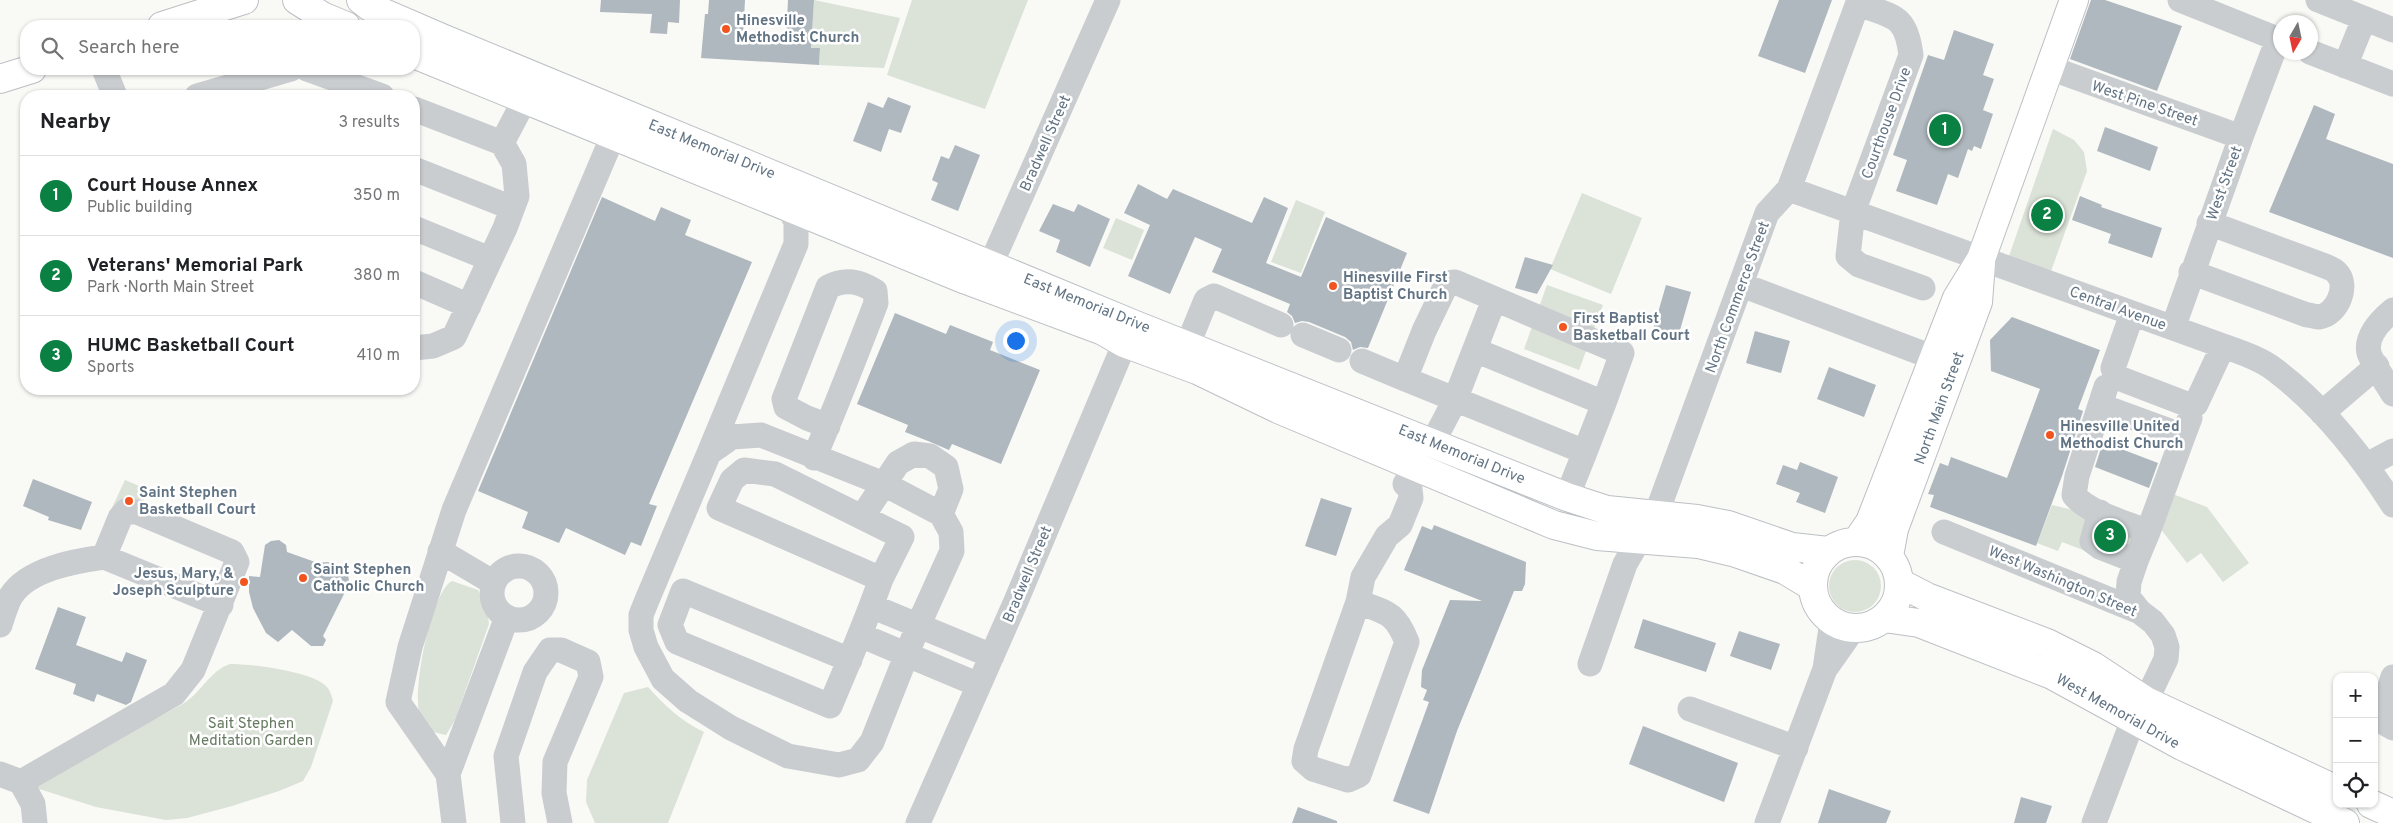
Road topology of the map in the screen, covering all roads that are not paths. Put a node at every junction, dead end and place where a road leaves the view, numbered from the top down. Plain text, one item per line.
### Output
1 (244, 0) edge
2 (297, 0) edge
3 (362, 0) edge
4 (1108, 0) edge
5 (2074, 0) edge
6 (2180, 0) edge
7 (2318, 0) edge
8 (1859, 2) edge
9 (178, 15) edge
10 (2364, 19) junction
11 (332, 20) edge
12 (398, 20) edge
13 (2393, 30) edge
14 (420, 31) edge
15 (2273, 38) edge
16 (2273, 55) edge
17 (2318, 55) edge
18 (420, 56) edge
19 (2345, 66) junction
20 (2050, 68) junction
21 (20, 73) edge
22 (106, 75) edge
23 (267, 75) joint
24 (319, 75) edge
25 (0, 79) edge
26 (2393, 84) edge
27 (342, 87) edge
28 (529, 87) junction
29 (113, 90) edge
30 (217, 90) edge
31 (254, 90) edge
32 (355, 90) edge
33 (420, 111) edge
34 (618, 124) junction
35 (2240, 136) junction
36 (502, 143) junction
37 (420, 172) edge
38 (1789, 189) junction
39 (512, 208) junction
40 (789, 208) junction
41 (1853, 212) junction
42 (2209, 223) junction
43 (420, 230) edge
44 (490, 258) junction
45 (1981, 259) junction
46 (2191, 272) junction
47 (986, 274) junction
48 (420, 285) edge
49 (1742, 285) junction
50 (1923, 288) dead end
51 (1494, 300) junction
52 (469, 306) junction
53 (2393, 310) edge
54 (2132, 314) junction
55 (2173, 328) junction
56 (1129, 333) junction
57 (1188, 344) junction
58 (2223, 346) junction
59 (420, 347) edge
60 (1339, 350) dead end
61 (1475, 350) junction
62 (1362, 361) dead end
63 (1944, 364) junction
64 (2377, 366) junction
65 (2113, 368) junction
66 (1404, 379) junction
67 (2393, 394) edge
68 (2102, 398) junction
69 (1455, 400) junction
70 (1604, 403) junction
71 (2196, 404) junction
72 (2322, 413) junction
73 (828, 426) junction
74 (2185, 431) junction
75 (1433, 442) junction
76 (2393, 451) edge
77 (1584, 452) junction
78 (709, 453) junction
79 (814, 458) junction
80 (2367, 465) junction
81 (1412, 475) junction
82 (884, 484) junction
83 (1567, 497) junction
84 (2393, 505) edge
85 (2100, 512) junction
86 (941, 514) junction
87 (1655, 515) junction
88 (862, 517) junction
89 (1944, 532) dead end
90 (2148, 532) junction
91 (1641, 539) junction
92 (1857, 541) junction
93 (440, 551) junction
94 (1828, 552) junction
95 (104, 556) junction
96 (1888, 556) junction
97 (2136, 561) junction
98 (881, 580) junction
99 (494, 583) junction
100 (1900, 583) junction
101 (1813, 587) junction
102 (1358, 602) junction
103 (221, 605) junction
104 (871, 606) junction
105 (2140, 612) junction
106 (507, 617) junction
107 (1884, 618) junction
108 (1843, 624) junction
109 (0, 626) edge
110 (918, 626) junction
111 (860, 635) junction
112 (907, 655) junction
113 (992, 656) junction
114 (850, 660) junction
115 (1590, 664) dead end
116 (2393, 677) edge
117 (979, 685) junction
118 (1690, 709) dead end
119 (2139, 711) junction
120 (2393, 728) edge
121 (1796, 748) junction
122 (448, 774) junction
123 (10, 778) edge
124 (2333, 788) edge
125 (2378, 807) edge
126 (2393, 814) edge
127 (2327, 819) edge
128 (35, 823) edge
129 (454, 823) edge
130 (512, 823) edge
131 (560, 823) edge
132 (918, 823) edge
133 (1767, 823) edge
134 (2094, 823) edge

1 - 9 main road
2 - 11 main road
3 - 12 main road, East Memorial Drive
4 - 47 street, Bradwell Street
5 - 20 main road, North Main Street
6 - 15 street
7 - 10 street
8 - 38 street, North Commerce Street
8 - 41 street, Courthouse Drive
10 - 13 street
10 - 19 street
14 - 28 main road, East Memorial Drive
16 - 35 street, West Street
17 - 19 street
18 - 28 main road, East Memorial Drive
19 - 26 street
20 - 35 street, West Pine Street
20 - 45 main road, North Main Street
21 - 25 main road
22 - 29 street
23 - 30 street
23 - 31 street
24 - 27 street
27 - 32 street
28 - 34 main road, East Memorial Drive
28 - 36 street
33 - 36 street
34 - 40 main road, East Memorial Drive
34 - 47 main road, East Memorial Drive
34 - 93 street
35 - 42 street, West Street
36 - 39 street
37 - 39 street
38 - 41 street, Central Avenue
38 - 49 street, North Commerce Street
39 - 44 street
40 - 47 main road, East Memorial Drive
40 - 78 street
41 - 45 street, Central Avenue
41 - 50 street
42 - 46 street, West Street
42 - 46 street
43 - 44 street
44 - 52 street
45 - 54 street, Central Avenue
45 - 63 main road, North Main Street
46 - 55 street, West Street
47 - 56 main road, East Memorial Drive
48 - 52 street
49 - 63 street
49 - 87 street, North Commerce Street
51 - 61 street
51 - 66 street
51 - 70 street
52 - 59 street
53 - 64 street
54 - 55 street, Central Avenue
54 - 65 street
55 - 58 street, Central Avenue
56 - 57 main road, East Memorial Drive
56 - 81 main road, East Memorial Drive
56 - 113 street, Bradwell Street
57 - 60 street
57 - 75 main road, East Memorial Drive
58 - 71 street
58 - 72 street, Central Avenue
61 - 69 street
61 - 70 street
62 - 66 street
63 - 92 main road, North Main Street
63 - 96 main road, North Main Street
64 - 67 street
64 - 72 street
65 - 68 street
65 - 71 street
66 - 69 street
68 - 74 street
68 - 85 street
69 - 75 street
69 - 77 street
70 - 77 street
71 - 74 street
72 - 80 street, Central Avenue
73 - 73 street
73 - 79 street
74 - 90 street
75 - 81 street
75 - 83 main road, East Memorial Drive
76 - 80 street
77 - 83 street
78 - 79 street
78 - 112 street
79 - 82 street
80 - 84 street, Central Avenue
81 - 91 main road, East Memorial Drive
81 - 102 street
82 - 86 street
82 - 86 street
82 - 88 street
83 - 87 main road, East Memorial Drive
85 - 90 street
85 - 97 street
86 - 110 street
87 - 91 street, North Commerce Street
87 - 94 main road, East Memorial Drive
88 - 98 street
88 - 98 street
89 - 105 street, West Washington Street
90 - 97 street
91 - 101 main road, East Memorial Drive
91 - 115 street, North Commerce Street
92 - 94 main road
92 - 96 main road
93 - 99 street
93 - 122 street
94 - 101 main road
95 - 103 street
95 - 103 street
95 - 109 street
96 - 100 main road
97 - 105 street
98 - 104 street
99 - 106 street
99 - 106 street
100 - 107 main road
100 - 119 main road, West Memorial Drive
101 - 108 main road
102 - 102 street
103 - 123 street
104 - 110 street
104 - 111 street
105 - 119 street, West Washington Street
106 - 122 street
107 - 108 main road
107 - 119 main road, West Memorial Drive
108 - 121 street
110 - 112 street
110 - 113 street
111 - 112 street
111 - 114 street
112 - 117 street
113 - 117 street, Bradwell Street
114 - 114 street
116 - 120 street
117 - 132 street, Bradwell Street
118 - 121 street
119 - 124 main road, West Memorial Drive
119 - 127 main road, West Memorial Drive
119 - 134 street
121 - 133 street
122 - 129 street
123 - 128 street
125 - 126 main road
130 - 131 street

